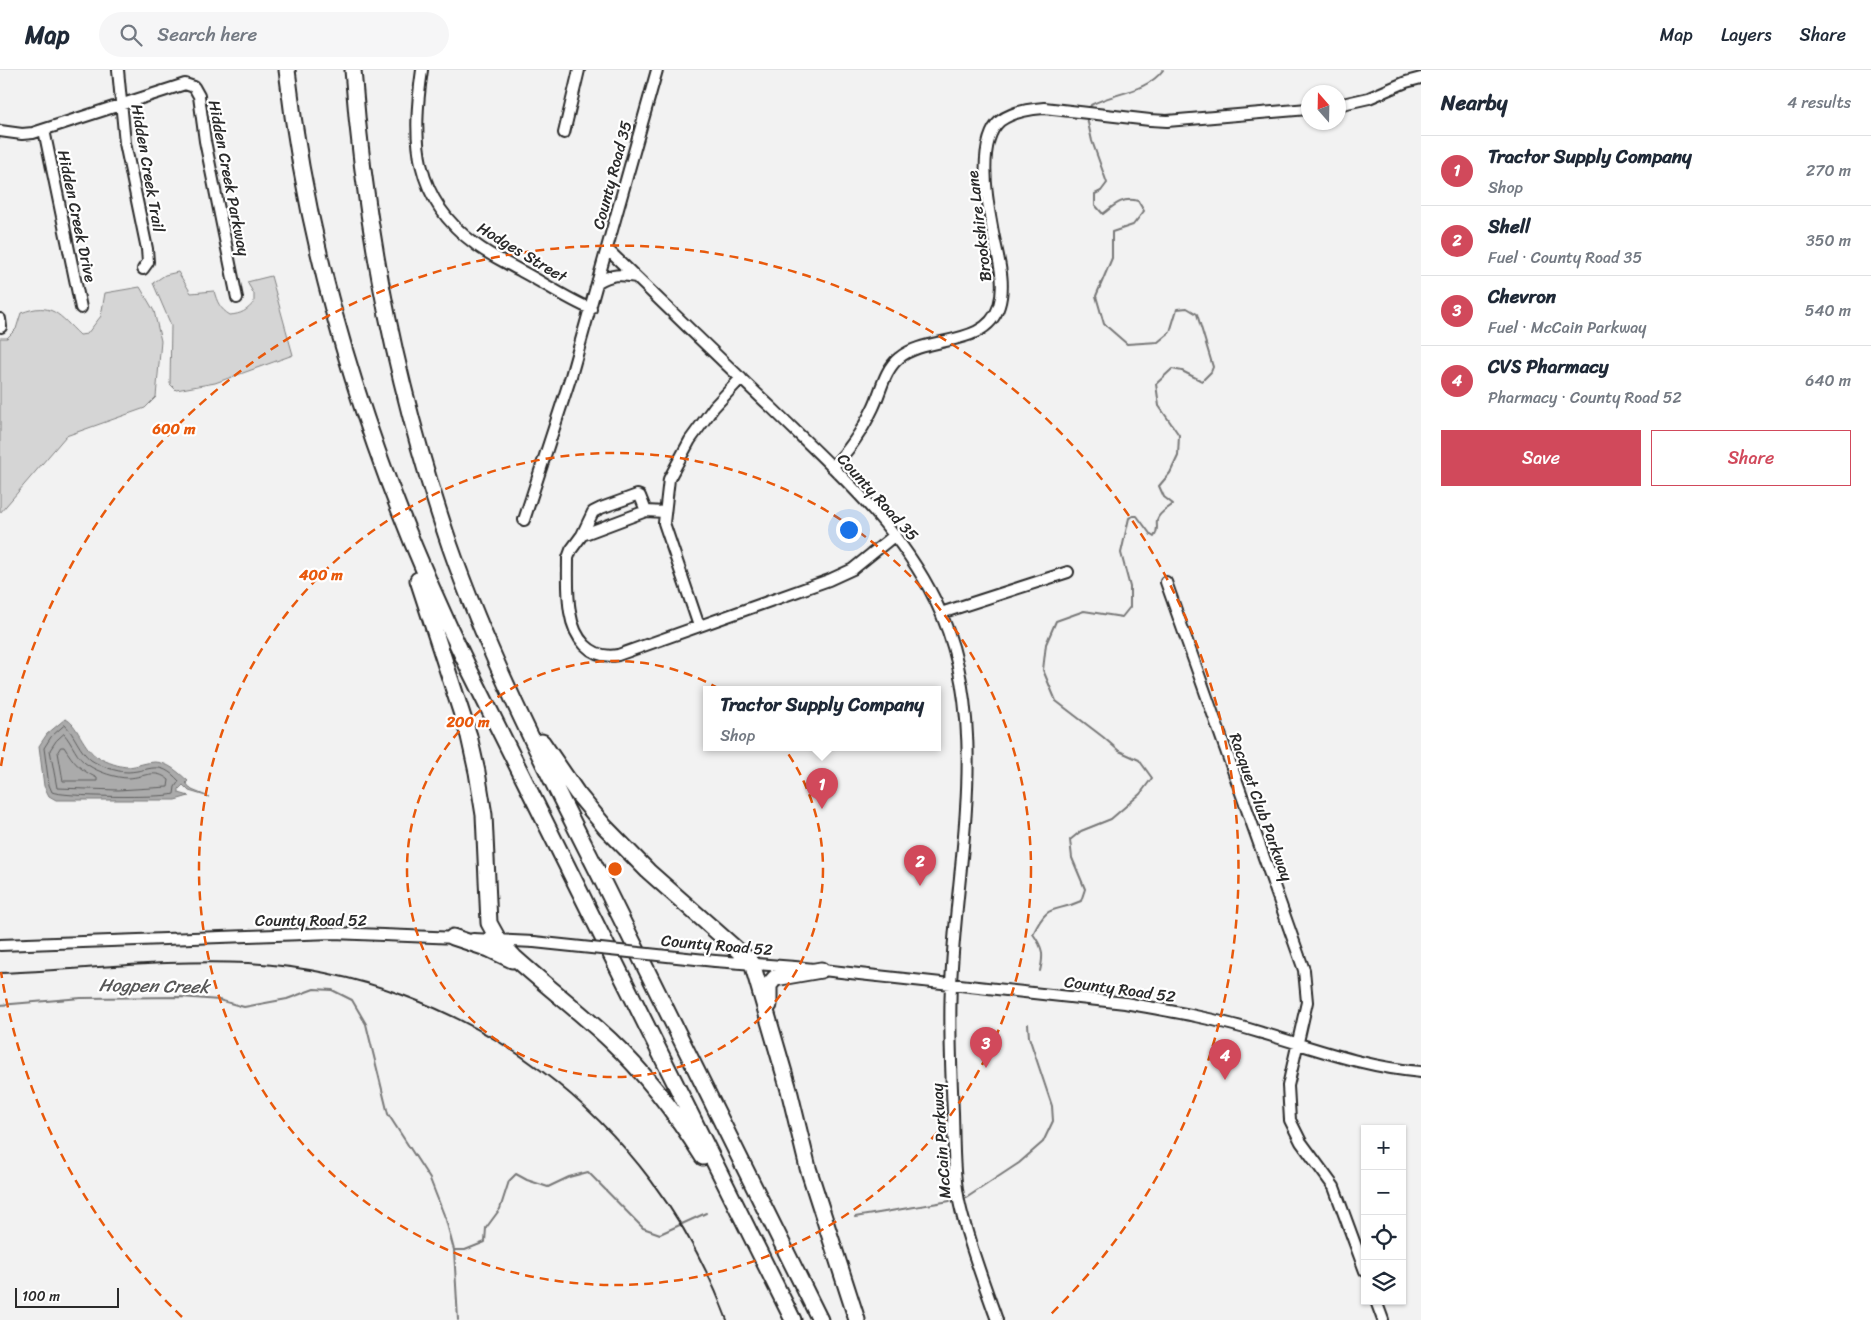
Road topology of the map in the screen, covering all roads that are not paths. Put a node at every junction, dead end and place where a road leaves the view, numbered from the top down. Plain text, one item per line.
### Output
1 (118, 70) edge
2 (287, 70) edge
3 (353, 70) edge
4 (422, 70) edge
5 (579, 70) edge
6 (657, 70) edge
7 (1421, 78) edge
8 (1346, 103) edge
9 (120, 105) junction
10 (1301, 110) edge
11 (44, 130) junction
12 (0, 131) edge
13 (564, 133) dead end
14 (607, 249) junction
15 (143, 269) dead end
16 (636, 277) junction
17 (598, 282) junction
18 (238, 298) dead end
19 (81, 308) dead end
20 (591, 309) junction
21 (741, 378) junction
22 (370, 434) junction
23 (832, 467) junction
24 (646, 512) junction
25 (666, 512) junction
26 (524, 520) dead end
27 (582, 535) junction
28 (895, 535) junction
29 (1068, 572) dead end
30 (1166, 582) dead end
31 (941, 613) junction
32 (699, 626) junction
33 (491, 650) junction
34 (453, 937) junction
35 (499, 941) junction
36 (0, 945) edge
37 (752, 963) junction
38 (525, 967) junction
39 (821, 970) junction
40 (950, 984) junction
41 (1297, 1044) junction
42 (1421, 1072) edge
43 (784, 1074) junction
44 (756, 1244) junction
45 (1361, 1260) edge
46 (1377, 1305) edge
47 (793, 1320) edge
48 (820, 1320) edge
49 (857, 1320) edge
50 (996, 1320) edge
51 (1383, 1320) edge

1 - 9 street, Hidden Creek Trail
2 - 22 highway
3 - 33 highway
4 - 20 street, Hodges Street
5 - 13 street
6 - 14 street, County Road 35
7 - 8 street
9 - 11 street, Hidden Creek Parkway
9 - 15 street, Hidden Creek Trail
9 - 18 street, Hidden Creek Parkway
10 - 23 street, Brookshire Lane
11 - 12 street, Hidden Creek Parkway
11 - 19 street, Hidden Creek Drive
14 - 16 street, County Road 35
14 - 17 street
16 - 17 street
16 - 21 street, County Road 35
17 - 20 street
20 - 26 street
21 - 23 street, County Road 35
21 - 25 street
22 - 35 highway
22 - 44 highway
23 - 28 street, County Road 35
24 - 25 street
24 - 27 street
24 - 27 street
25 - 32 street
27 - 32 street
28 - 31 street, County Road 35
28 - 32 street
29 - 31 street
30 - 41 street, Racquet Club Parkway
31 - 40 street, County Road 35
33 - 37 highway
33 - 48 highway
34 - 35 street, County Road 52
34 - 36 street, County Road 52
34 - 38 highway
35 - 37 street, County Road 52, bridge
35 - 38 highway
37 - 39 street, County Road 52
37 - 43 highway
38 - 44 highway
39 - 40 street, County Road 52
39 - 43 highway
40 - 41 street, County Road 52
40 - 50 street, McCain Parkway
41 - 42 street, County Road 52
41 - 45 street, Racquet Club Parkway
43 - 49 highway
44 - 47 highway
46 - 51 street

